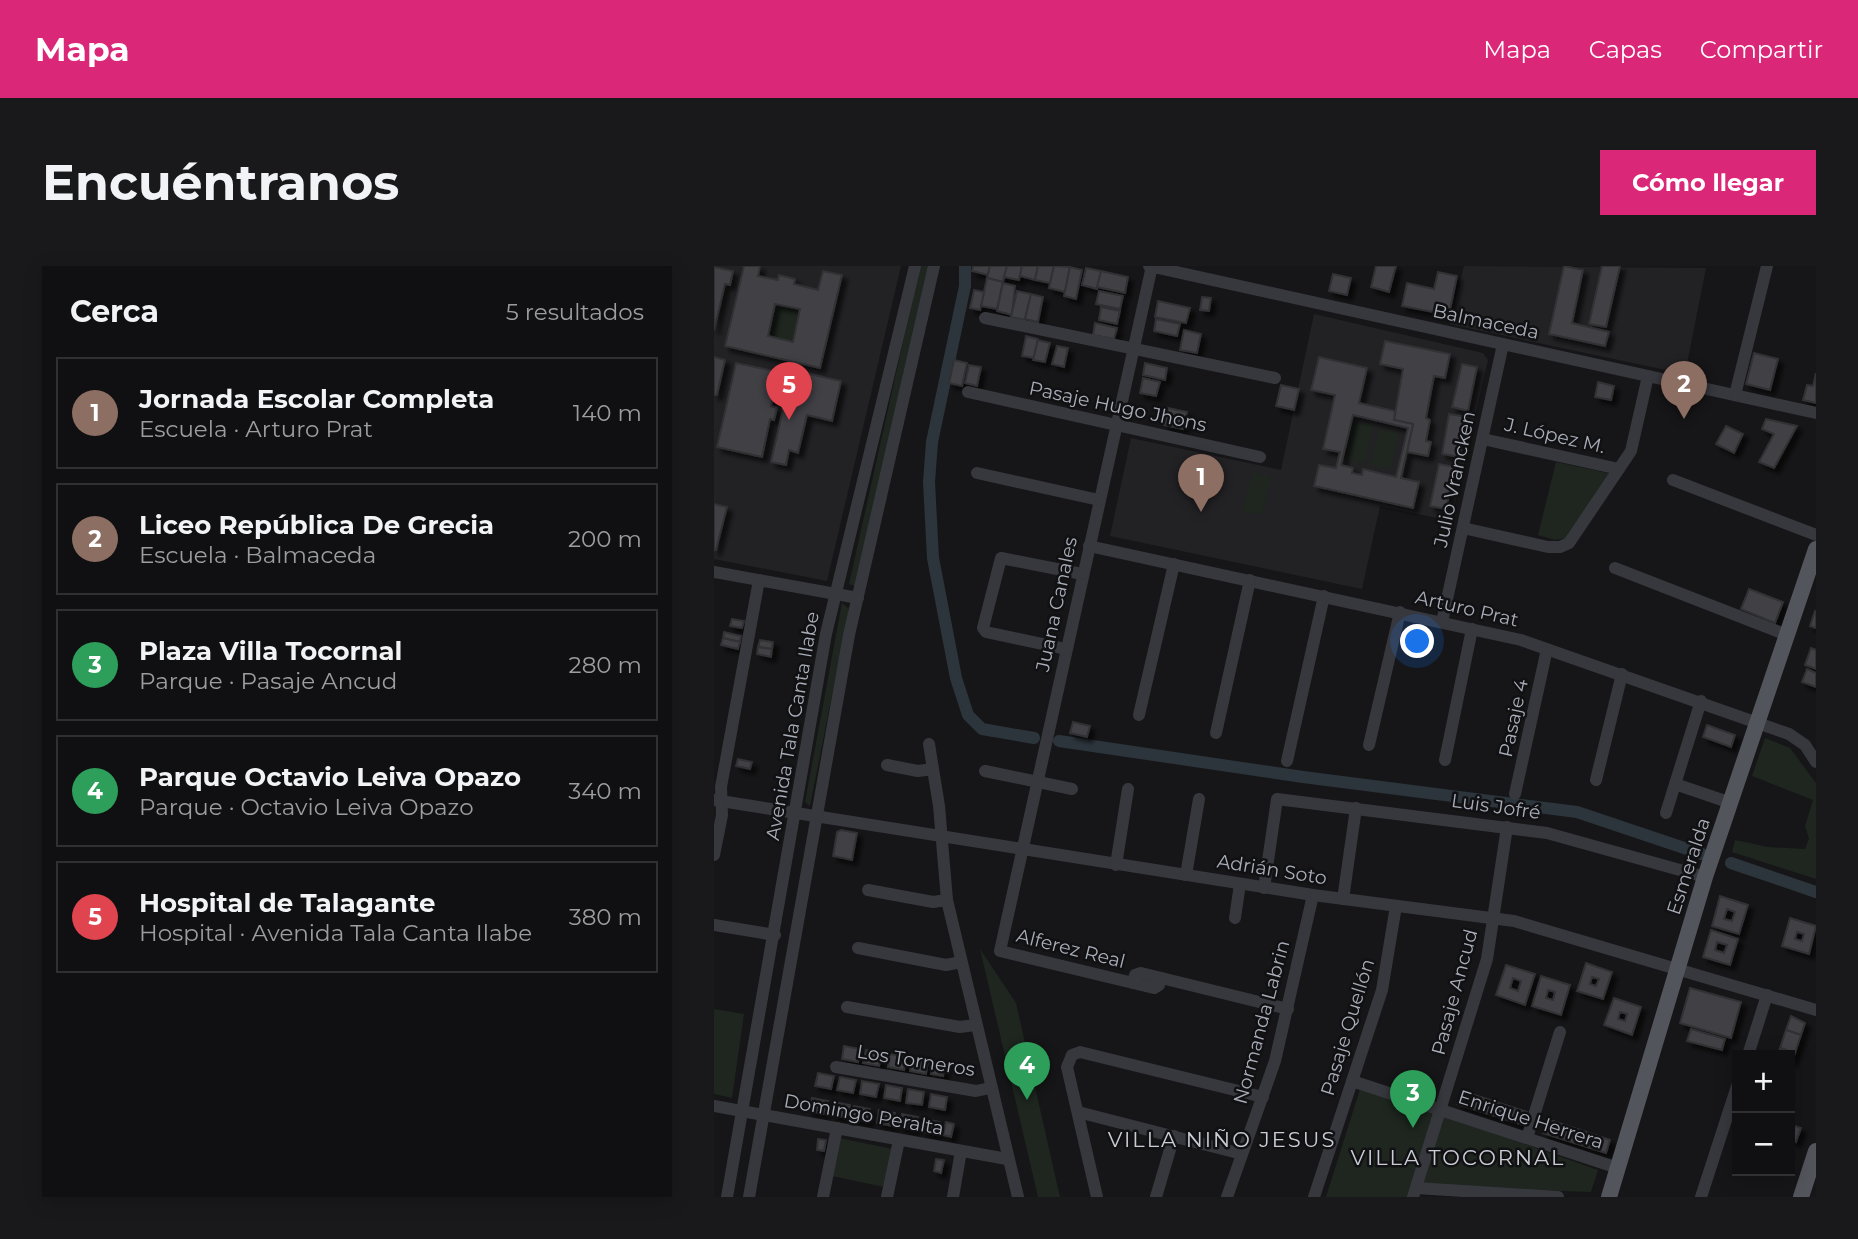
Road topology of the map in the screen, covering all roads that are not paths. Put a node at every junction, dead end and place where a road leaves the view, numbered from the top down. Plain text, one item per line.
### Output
1 (915, 266) edge
2 (933, 266) edge
3 (1150, 266) edge
4 (1767, 266) edge
5 (985, 317) dead end
6 (1503, 344) junction
7 (1133, 349) junction
8 (1648, 376) junction
9 (1275, 378) dead end
10 (968, 392) dead end
11 (1735, 395) junction
12 (1816, 413) edge
13 (1116, 425) junction
14 (1483, 439) junction
15 (1260, 457) dead end
16 (1619, 469) junction
17 (977, 473) dead end
18 (1673, 480) dead end
19 (1099, 500) junction
20 (1463, 528) junction
21 (1816, 535) edge
22 (1089, 546) junction
23 (1816, 549) edge
24 (1174, 564) junction
25 (1615, 568) dead end
26 (714, 572) edge
27 (1082, 574) junction
28 (759, 580) junction
29 (1250, 580) junction
30 (836, 594) junction
31 (1324, 596) junction
32 (858, 598) junction
33 (1400, 612) junction
34 (1442, 622) junction
35 (1472, 629) junction
36 (1787, 635) junction
37 (1066, 649) junction
38 (1547, 649) junction
39 (1622, 674) junction
40 (1701, 701) junction
41 (1139, 715) dead end
42 (1757, 722) junction
43 (1216, 733) dead end
44 (929, 744) dead end
45 (1370, 745) dead end
46 (1445, 760) dead end
47 (1287, 761) dead end
48 (1816, 762) edge
49 (887, 765) dead end
50 (933, 769) junction
51 (985, 771) dead end
52 (1596, 780) dead end
53 (1037, 782) junction
54 (1675, 785) junction
55 (1072, 789) dead end
56 (1128, 789) dead end
57 (1515, 794) dead end
58 (1199, 799) dead end
59 (718, 800) edge
60 (1731, 803) junction
61 (1356, 808) junction
62 (1666, 813) dead end
63 (796, 815) junction
64 (817, 818) junction
65 (1507, 827) junction
66 (942, 837) junction
67 (1022, 850) junction
68 (714, 855) edge
69 (1116, 864) junction
70 (1186, 876) junction
71 (1705, 877) junction
72 (1240, 884) junction
73 (1265, 888) junction
74 (868, 890) dead end
75 (1313, 895) junction
76 (1343, 899) junction
77 (947, 900) junction
78 (1396, 906) junction
79 (1235, 918) dead end
80 (1494, 918) junction
81 (714, 925) edge
82 (775, 936) junction
83 (858, 948) dead end
84 (1000, 951) joint
85 (961, 962) junction
86 (1679, 969) junction
87 (1767, 995) junction
88 (847, 1007) dead end
89 (1288, 1009) junction
90 (1816, 1010) edge
91 (975, 1025) junction
92 (1560, 1032) dead end
93 (1750, 1050) edge
94 (836, 1066) dead end
95 (1352, 1081) junction
96 (990, 1088) junction
97 (1263, 1097) junction
98 (1732, 1101) edge
99 (714, 1106) edge
100 (1440, 1110) junction
101 (743, 1111) junction
102 (1078, 1112) junction
103 (764, 1115) junction
104 (837, 1128) junction
105 (1174, 1136) junction
106 (1527, 1138) junction
107 (899, 1140) junction
108 (961, 1151) junction
109 (1816, 1151) edge
110 (1242, 1154) junction
111 (1007, 1159) junction
112 (1618, 1168) junction
113 (1415, 1192) edge
114 (1506, 1195) edge
115 (727, 1197) edge
116 (749, 1197) edge
117 (823, 1197) edge
118 (887, 1197) edge
119 (953, 1197) edge
120 (1018, 1197) edge
121 (1097, 1197) edge
122 (1156, 1197) edge
123 (1227, 1197) edge
124 (1314, 1197) edge
125 (1558, 1197) edge
126 (1609, 1197) edge
127 (1701, 1197) edge
128 (1801, 1197) edge

1 - 30 street, Avenida Tala Canta Ilabe
2 - 32 street, Avenida Tala Canta Ilabe
3 - 6 street, Balmaceda
3 - 7 street, Juana Canales
4 - 11 street
5 - 7 street
6 - 8 street, Balmaceda
6 - 14 street, Julio Vrancken
7 - 9 street
7 - 13 street, Juana Canales
8 - 11 street, Balmaceda
8 - 16 street
10 - 13 street, Pasaje Hugo Jhons
11 - 12 street, Balmaceda
13 - 15 street, Pasaje Hugo Jhons
13 - 19 street, Juana Canales
14 - 16 street, J. López M.
14 - 20 street, Julio Vrancken
16 - 20 street
17 - 19 street
18 - 21 street
19 - 22 street, Juana Canales
20 - 34 street, Julio Vrancken
22 - 24 street, Arturo Prat
22 - 27 street, Juana Canales
23 - 36 main road, Esmeralda
24 - 29 street, Arturo Prat
24 - 41 street
25 - 36 street
26 - 28 street
27 - 37 street, Juana Canales
27 - 37 street
28 - 30 street
28 - 59 street
29 - 31 street, Arturo Prat
29 - 43 street
30 - 32 street
30 - 63 street, Avenida Tala Canta Ilabe
31 - 33 street, Arturo Prat
31 - 47 street
32 - 64 street, Avenida Tala Canta Ilabe
33 - 34 street, Arturo Prat
33 - 45 street
34 - 35 street, Arturo Prat
35 - 38 street, Arturo Prat
35 - 46 street
36 - 42 main road, Esmeralda
37 - 53 street, Juana Canales
38 - 39 street, Arturo Prat
38 - 57 street, Pasaje 4
39 - 40 street, Arturo Prat
39 - 52 street
40 - 42 street, Arturo Prat
40 - 54 street
42 - 48 street, Arturo Prat
42 - 60 main road, Esmeralda
44 - 50 street
49 - 50 street
50 - 66 street
51 - 53 street
53 - 55 street
53 - 67 street, Juana Canales
54 - 60 street
54 - 62 street
56 - 69 street
58 - 70 street
59 - 63 street, Adrián Soto
59 - 68 street
60 - 71 main road, Esmeralda
61 - 65 street, Luis Jofré
61 - 73 street, Luis Jofré
61 - 76 street
63 - 64 street, Adrián Soto
63 - 82 street, Avenida Tala Canta Ilabe
64 - 66 street, Adrián Soto
64 - 103 street, Avenida Tala Canta Ilabe
65 - 71 street, Luis Jofré
65 - 80 street, Pasaje Ancud
66 - 67 street, Adrián Soto
66 - 77 street
67 - 69 street, Adrián Soto
67 - 84 street, Juana Canales
69 - 70 street, Adrián Soto
70 - 72 street, Adrián Soto
71 - 86 main road, Esmeralda
72 - 73 street, Adrián Soto
72 - 79 street
73 - 75 street, Adrián Soto
74 - 77 street
75 - 76 street, Adrián Soto
75 - 89 street, Normanda Labrin
76 - 78 street, Adrián Soto
77 - 85 street
78 - 80 street, Adrián Soto
78 - 95 street, Pasaje Quellón
80 - 86 street, Adrián Soto
80 - 100 street, Pasaje Ancud
81 - 82 street
82 - 101 street, Avenida Tala Canta Ilabe
83 - 85 street
84 - 89 street, Alferez Real
85 - 91 street
86 - 87 street, Adrián Soto
86 - 112 main road, Esmeralda
87 - 90 street, Adrián Soto
87 - 93 street
88 - 91 street
89 - 97 street, Normanda Labrin
91 - 96 street
92 - 106 street
94 - 96 street, Los Torneros
95 - 100 street, Enrique Herrera
95 - 124 street, Pasaje Quellón
96 - 111 street
97 - 102 street
97 - 110 street, Normanda Labrin
98 - 127 street
99 - 101 street, Domingo Peralta
100 - 106 street, Enrique Herrera
100 - 113 street, Pasaje Ancud
101 - 103 street, Domingo Peralta
101 - 115 street, Avenida Tala Canta Ilabe
102 - 105 street
102 - 121 street
103 - 104 street, Domingo Peralta
103 - 116 street, Avenida Tala Canta Ilabe
104 - 107 street, Domingo Peralta
104 - 117 street
105 - 110 street
105 - 122 street
106 - 112 street, Enrique Herrera
107 - 108 street, Domingo Peralta
107 - 118 street
108 - 111 street, Domingo Peralta
108 - 119 street
109 - 128 main road
110 - 123 street, Normanda Labrin
111 - 120 street
112 - 126 main road, Esmeralda
113 - 114 street
114 - 125 street

